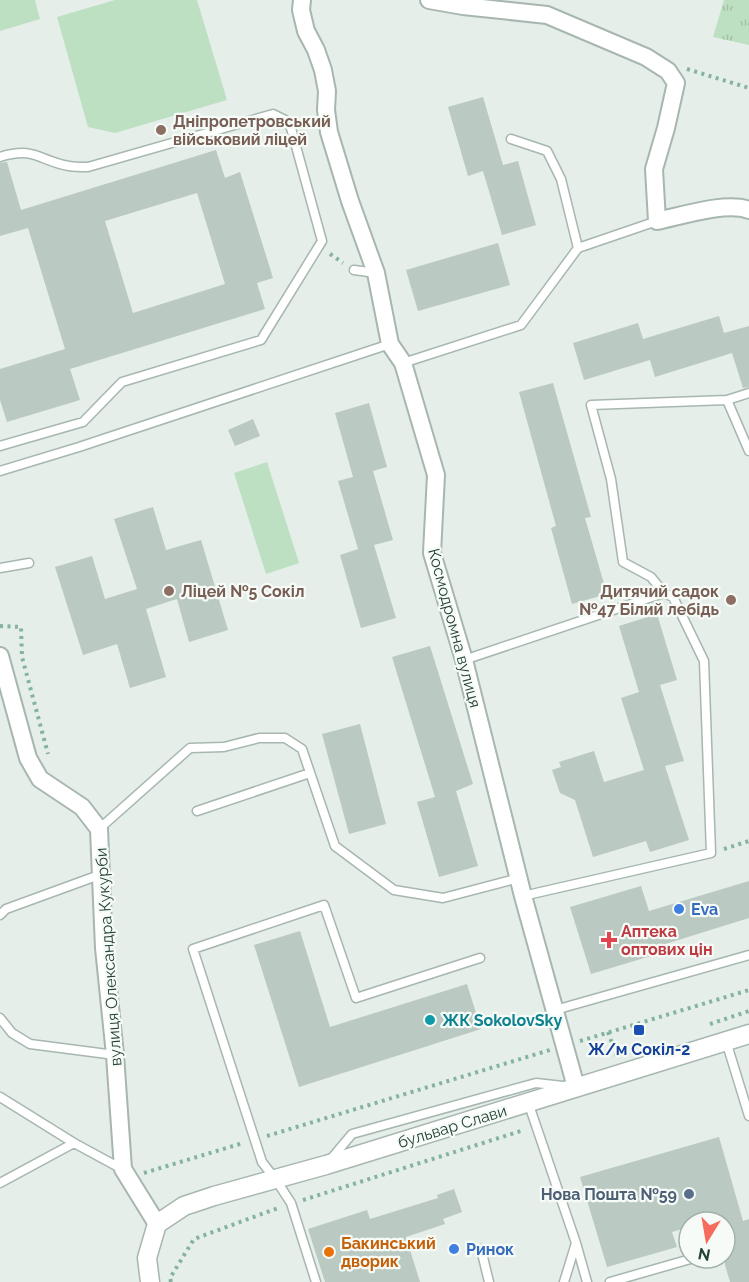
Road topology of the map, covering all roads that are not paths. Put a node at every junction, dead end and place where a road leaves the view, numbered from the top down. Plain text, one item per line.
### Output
1 (302, 0) edge
2 (429, 0) edge
3 (511, 140) dead end
4 (0, 157) edge
5 (749, 210) edge
6 (657, 221) junction
7 (578, 248) junction
8 (354, 270) road end
9 (376, 273) junction
10 (390, 344) junction
11 (403, 363) junction
12 (749, 393) edge
13 (727, 400) junction
14 (0, 446) edge
15 (749, 451) edge
16 (0, 471) edge
17 (29, 563) dead end
18 (0, 568) edge
19 (664, 593) junction
20 (0, 656) edge
21 (464, 660) junction
22 (310, 773) junction
23 (197, 811) dead end
24 (99, 829) junction
25 (102, 874) junction
26 (519, 878) junction
27 (523, 896) junction
28 (0, 915) edge
29 (749, 955) edge
30 (480, 958) dead end
31 (555, 1011) junction
32 (0, 1018) edge
33 (749, 1034) edge
34 (726, 1041) junction
35 (115, 1055) junction
36 (576, 1087) junction
37 (0, 1097) edge
38 (528, 1102) junction
39 (749, 1116) edge
40 (74, 1143) junction
41 (326, 1165) junction
42 (125, 1173) junction
43 (276, 1180) junction
44 (0, 1183) edge
45 (157, 1224) junction
46 (576, 1243) junction
47 (481, 1249) dead end
48 (677, 1263) edge
49 (150, 1282) edge
50 (316, 1282) edge
51 (489, 1282) edge
52 (564, 1282) edge
53 (587, 1282) edge
54 (610, 1282) edge

1 - 9 street, Космодромна вулиця
2 - 6 street
3 - 7 lane
4 - 14 lane
5 - 6 street
6 - 7 lane
7 - 11 lane
8 - 9 lane
9 - 10 street, Космодромна вулиця
10 - 11 street, Космодромна вулиця
10 - 16 lane
11 - 21 street, Космодромна вулиця
12 - 13 lane
13 - 15 lane
13 - 19 lane
17 - 18 lane
19 - 21 lane
19 - 27 lane
20 - 24 street, вулиця Олександра Кукурби
21 - 26 street, Космодромна вулиця
22 - 23 lane
22 - 24 lane
22 - 26 lane
24 - 25 street, вулиця Олександра Кукурби
25 - 28 lane
25 - 35 street, вулиця Олександра Кукурби
26 - 27 street, Космодромна вулиця
27 - 31 street, Космодромна вулиця
29 - 31 lane
30 - 43 lane
31 - 36 street, Космодромна вулиця
32 - 35 lane
33 - 34 street, бульвар Слави
34 - 36 street, бульвар Слави
34 - 39 lane
35 - 42 street, вулиця Олександра Кукурби
36 - 38 street, бульвар Слави
36 - 41 lane
37 - 40 lane
38 - 41 street, бульвар Слави
38 - 46 lane
40 - 42 lane
40 - 44 lane
41 - 43 street, бульвар Слави
42 - 45 street, вулиця Олександра Кукурби
43 - 45 street, бульвар Слави
43 - 50 lane
45 - 49 street
46 - 52 lane
46 - 53 lane
47 - 51 lane
48 - 54 lane

